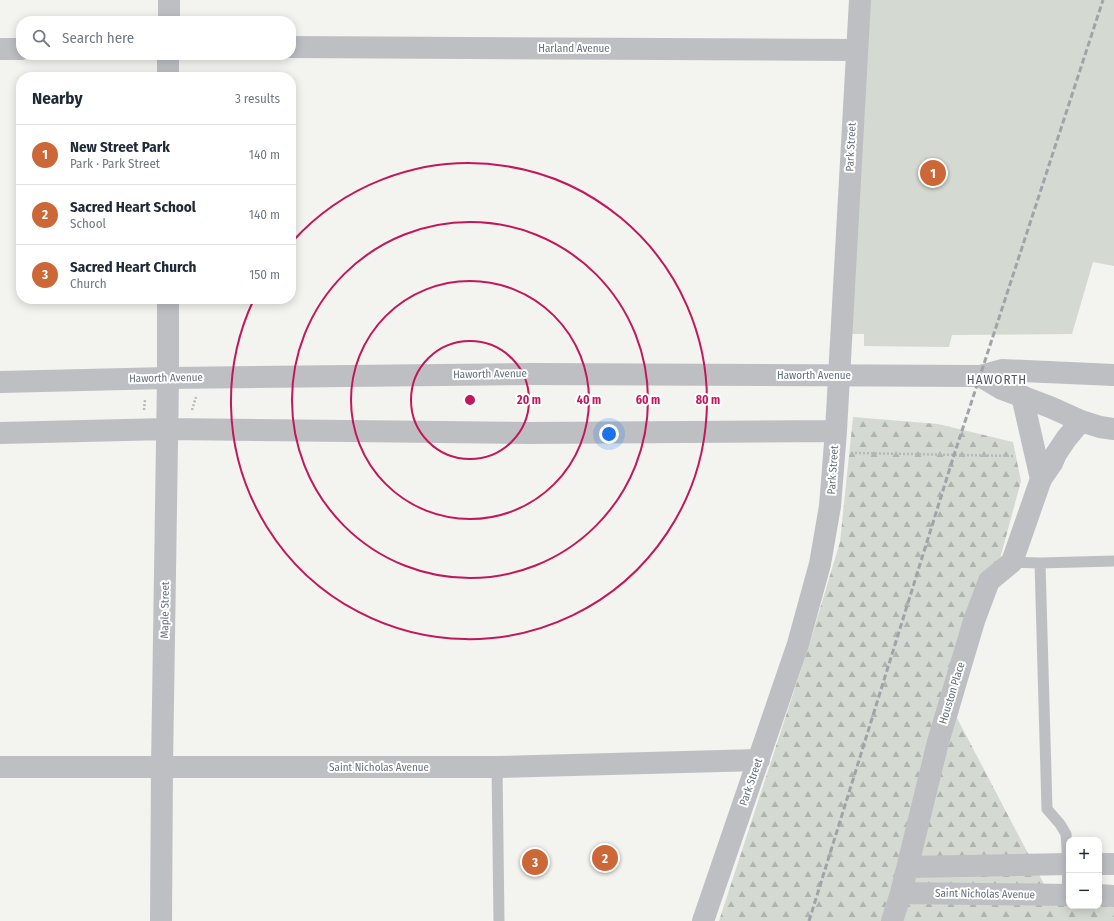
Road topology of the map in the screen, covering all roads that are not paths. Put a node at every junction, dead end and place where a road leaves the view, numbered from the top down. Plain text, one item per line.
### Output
1 (169, 0) edge
2 (860, 0) edge
3 (168, 16) edge
4 (296, 47) edge
5 (0, 49) edge
6 (16, 49) edge
7 (857, 50) junction
8 (168, 60) edge
9 (168, 72) edge
10 (168, 304) edge
11 (839, 375) junction
12 (1114, 375) edge
13 (980, 376) junction
14 (168, 378) junction
15 (0, 382) edge
16 (1022, 396) junction
17 (1080, 421) junction
18 (167, 429) junction
19 (1114, 429) edge
20 (836, 431) junction
21 (0, 433) edge
22 (1041, 479) junction
23 (1114, 561) edge
24 (1012, 562) junction
25 (1040, 563) junction
26 (759, 760) junction
27 (0, 767) edge
28 (162, 767) junction
29 (497, 767) junction
30 (1066, 837) edge
31 (1066, 864) edge
32 (1102, 864) edge
33 (1114, 864) edge
34 (908, 867) junction
35 (901, 893) junction
36 (1066, 895) edge
37 (1102, 896) edge
38 (1114, 896) edge
39 (161, 921) edge
40 (499, 921) edge
41 (703, 921) edge
42 (892, 921) edge

1 - 3 street
2 - 7 street, Park Street
4 - 7 street, Harland Avenue
5 - 6 street
7 - 11 street, Park Street
8 - 9 street
10 - 14 street, Maple Street
11 - 13 street, Haworth Avenue
11 - 14 street, Haworth Avenue
11 - 20 street, Park Street
12 - 13 street, Haworth Avenue
13 - 16 street
14 - 15 street, Haworth Avenue
14 - 18 street, Maple Street
16 - 17 street
16 - 22 street
17 - 19 street
17 - 22 street
18 - 20 street
18 - 21 street
18 - 28 street, Maple Street
20 - 26 street, Park Street
22 - 24 street
23 - 25 lane
24 - 25 lane
24 - 34 street, Houston Place
25 - 30 lane
26 - 29 street, Saint Nicholas Avenue
26 - 41 street, Park Street
27 - 28 street, Saint Nicholas Avenue
28 - 29 street, Saint Nicholas Avenue
28 - 39 street, Maple Street
29 - 40 lane
31 - 34 street
32 - 33 street
34 - 35 street, Houston Place
35 - 36 street, Saint Nicholas Avenue
35 - 42 street, Houston Place
37 - 38 street

